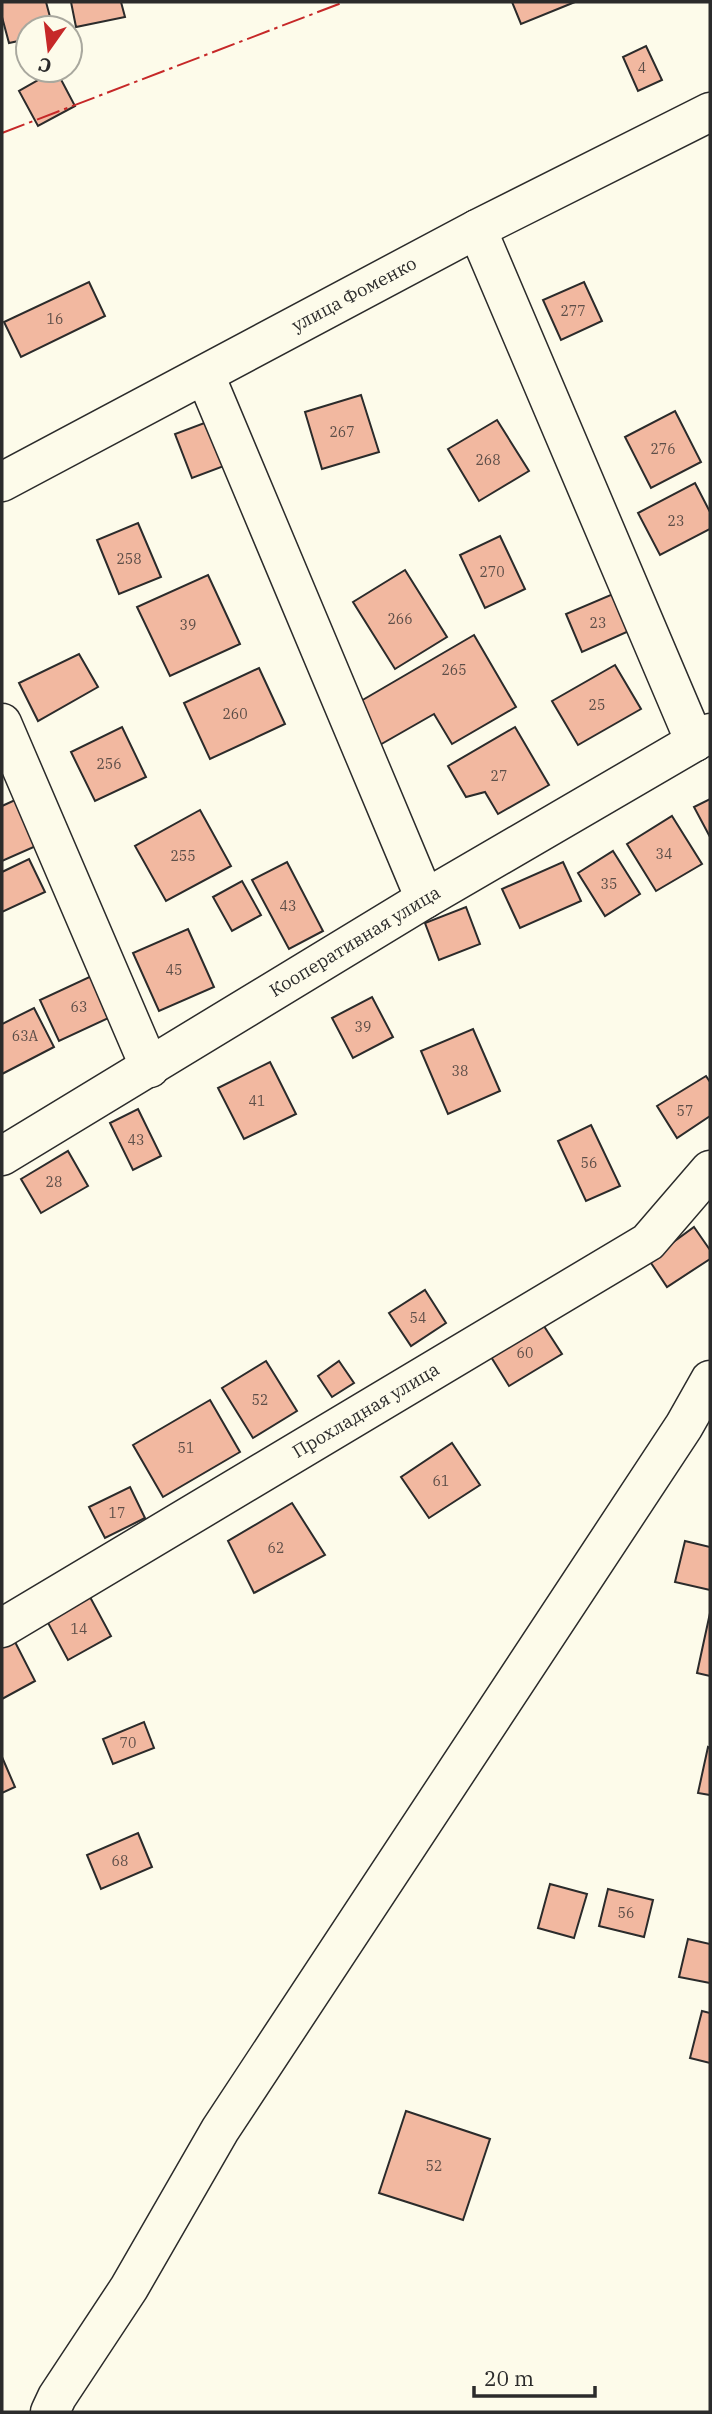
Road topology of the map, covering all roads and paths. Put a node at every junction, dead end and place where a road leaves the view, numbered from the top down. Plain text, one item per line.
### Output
1 (710, 112) edge
2 (477, 229) junction
3 (205, 375) junction
4 (2, 482) edge
5 (2, 723) edge
6 (703, 738) edge
7 (425, 899) junction
8 (150, 1068) junction
9 (2, 1156) edge
10 (710, 1170) edge
11 (710, 1380) edge
12 (2, 1628) edge
13 (50, 2412) edge

1 - 2 street, улица Фоменко
2 - 3 street, улица Фоменко
2 - 6 street
3 - 4 street, улица Фоменко
3 - 7 street
5 - 8 street
6 - 7 street, Кооперативная улица
7 - 8 street, Кооперативная улица
8 - 9 street, Кооперативная улица
10 - 12 street, Прохладная улица
11 - 13 street

